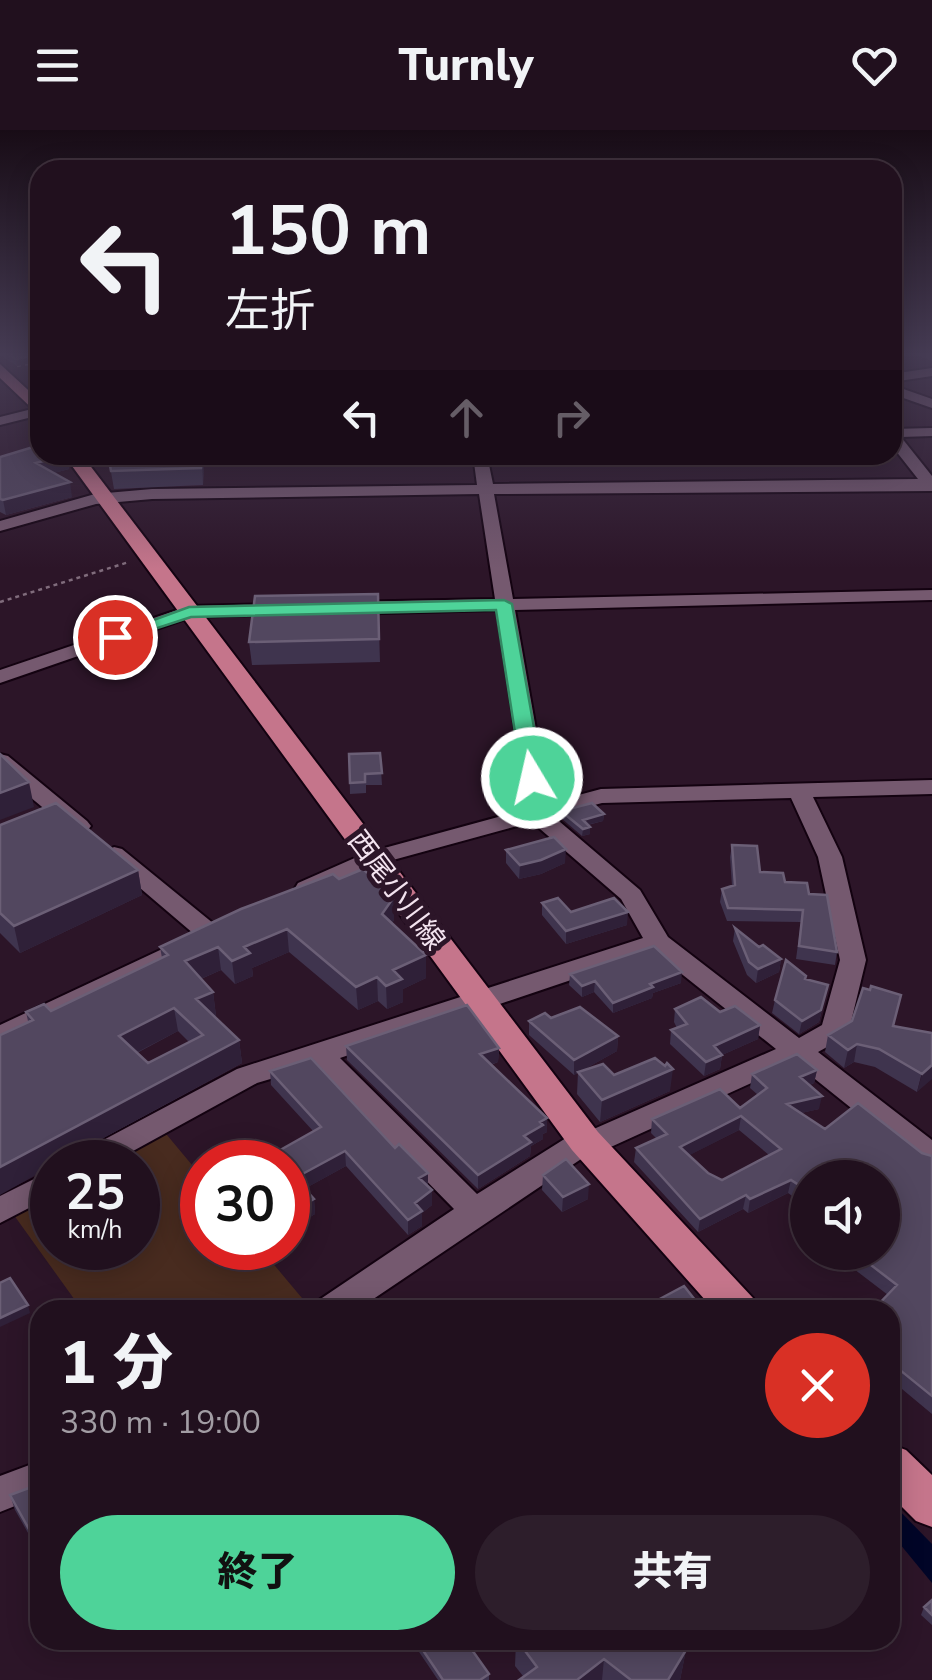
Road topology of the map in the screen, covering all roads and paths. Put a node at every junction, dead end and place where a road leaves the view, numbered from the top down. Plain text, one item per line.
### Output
1 (932, 432) edge
2 (902, 434) edge
3 (902, 448) edge
4 (79, 465) edge
5 (482, 465) edge
6 (931, 484) edge
7 (486, 491) junction
8 (104, 498) junction
9 (0, 526) edge
10 (148, 557) junction
11 (932, 595) edge
12 (0, 602) edge
13 (504, 604) junction
14 (189, 612) junction
15 (0, 658) edge
16 (9, 674) edge
17 (0, 761) edge
18 (932, 787) edge
19 (799, 791) junction
20 (538, 813) junction
21 (374, 858) junction
22 (281, 900) edge
23 (658, 942) junction
24 (479, 1000) junction
25 (0, 1036) edge
26 (797, 1051) junction
27 (320, 1055) junction
28 (129, 1140) edge
29 (585, 1141) junction
30 (932, 1156) edge
31 (30, 1194) edge
32 (0, 1210) edge
33 (475, 1211) junction
34 (346, 1300) edge
35 (730, 1300) edge
36 (30, 1482) edge
37 (0, 1494) edge

1 - 2 street
3 - 6 street
4 - 8 main road, 西尾小川線
5 - 7 street
6 - 7 street
7 - 8 street
7 - 13 street
8 - 9 street
8 - 10 main road, 西尾小川線
10 - 12 path
10 - 14 main road, 西尾小川線
11 - 13 street
13 - 14 street
13 - 20 street
14 - 16 street
14 - 21 main road, 西尾小川線
15 - 16 street
17 - 25 street
18 - 19 street
19 - 20 street
19 - 26 street
20 - 21 street
20 - 23 street
21 - 22 street
21 - 24 main road, 西尾小川線
23 - 24 street
23 - 26 street
24 - 27 street
24 - 29 main road, 西尾小川線
26 - 29 street
26 - 30 street
27 - 28 street
27 - 33 street
29 - 33 street
29 - 35 main road, 西尾小川線
31 - 32 street
33 - 34 street
36 - 37 street

